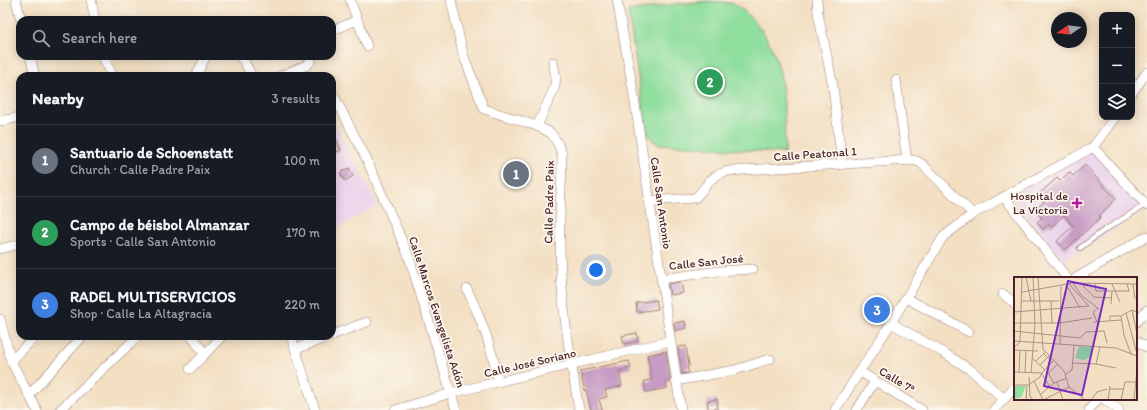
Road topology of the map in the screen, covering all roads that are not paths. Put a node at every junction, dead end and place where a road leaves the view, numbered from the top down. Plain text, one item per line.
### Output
1 (16, 0) edge
2 (91, 0) edge
3 (350, 0) edge
4 (451, 0) edge
5 (617, 0) edge
6 (816, 0) edge
7 (20, 16) edge
8 (93, 16) edge
9 (357, 20) junction
10 (336, 30) edge
11 (367, 46) dead end
12 (31, 60) edge
13 (104, 60) edge
14 (204, 60) edge
15 (243, 60) edge
16 (311, 60) edge
17 (553, 62) dead end
18 (34, 72) edge
19 (111, 72) edge
20 (198, 72) edge
21 (250, 72) edge
22 (290, 72) edge
23 (1147, 72) edge
24 (896, 80) dead end
25 (1135, 89) edge
26 (336, 100) edge
27 (16, 118) edge
28 (1113, 120) edge
29 (0, 121) edge
30 (537, 126) junction
31 (1093, 147) junction
32 (907, 161) junction
33 (842, 164) junction
34 (1004, 197) junction
35 (648, 201) junction
36 (1145, 202) edge
37 (973, 214) junction
38 (1147, 236) edge
39 (16, 245) edge
40 (1080, 248) dead end
41 (0, 249) edge
42 (753, 269) dead end
43 (1066, 277) edge
44 (1078, 277) edge
45 (660, 280) junction
46 (467, 289) dead end
47 (1003, 294) dead end
48 (906, 298) junction
49 (1014, 303) edge
50 (1147, 310) edge
51 (0, 320) edge
52 (1137, 321) edge
53 (367, 322) dead end
54 (891, 323) junction
55 (969, 332) dead end
56 (336, 334) edge
57 (32, 340) edge
58 (79, 340) edge
59 (134, 340) edge
60 (194, 340) edge
61 (218, 340) edge
62 (293, 340) edge
63 (320, 340) edge
64 (670, 341) junction
65 (1137, 342) edge
66 (1147, 347) edge
67 (296, 349) junction
68 (205, 354) junction
69 (770, 359) dead end
70 (11, 361) junction
71 (571, 365) junction
72 (190, 369) dead end
73 (859, 371) junction
74 (676, 381) junction
75 (875, 381) junction
76 (499, 382) junction
77 (1014, 388) edge
78 (451, 393) junction
79 (29, 395) junction
80 (1004, 399) junction
81 (1097, 400) edge
82 (1105, 400) edge
83 (37, 410) edge
84 (60, 410) edge
85 (316, 410) edge
86 (395, 410) edge
87 (456, 410) edge
88 (579, 410) edge
89 (681, 410) edge
90 (835, 410) edge
91 (857, 410) edge
92 (922, 410) edge
93 (994, 410) edge
94 (1089, 410) edge
95 (1119, 410) edge

1 - 7 street
2 - 8 street
3 - 9 street
4 - 30 street, Calle Padre Paix
5 - 35 street, Calle San Antonio
6 - 33 street
9 - 10 street
9 - 11 street
12 - 18 street
13 - 19 street
14 - 20 street
15 - 21 street
16 - 22 street
17 - 30 street
23 - 25 street
24 - 32 street
26 - 78 street, Calle Marcos Evangelista Adón
27 - 29 street
28 - 31 street
30 - 71 street, Calle Padre Paix
31 - 34 street
31 - 36 street
32 - 33 street, Calle Peatonal 1
32 - 37 street, Calle Peatonal 1
33 - 35 street, Calle Peatonal 1
34 - 37 street
34 - 43 street
35 - 45 street, Calle San Antonio
36 - 40 lane
37 - 48 street
38 - 44 street
39 - 41 street
42 - 45 street, Calle San José
45 - 64 street, Calle San Antonio
46 - 76 street
47 - 49 street
48 - 54 street
48 - 55 street
50 - 52 street
51 - 70 street
53 - 56 street
54 - 73 street
54 - 80 street
57 - 70 street
58 - 79 street
59 - 84 street
60 - 68 street
61 - 68 street
62 - 67 street
63 - 67 street
64 - 71 street, Calle José Soriano
64 - 74 street, Calle San Antonio
65 - 66 street
67 - 85 street
68 - 72 street
69 - 74 street
70 - 79 street
71 - 76 street, Calle José Soriano
71 - 88 street, Calle Padre Paix
73 - 75 street, Calle 7ª
73 - 90 street
74 - 89 street, Calle San Antonio
75 - 91 street
75 - 92 street, Calle 7ª
76 - 78 street, Calle José Soriano
77 - 80 street
78 - 86 street, Calle José Soriano
78 - 87 street, Calle Marcos Evangelista Adón
79 - 83 street
80 - 93 street
81 - 94 street
82 - 95 street

